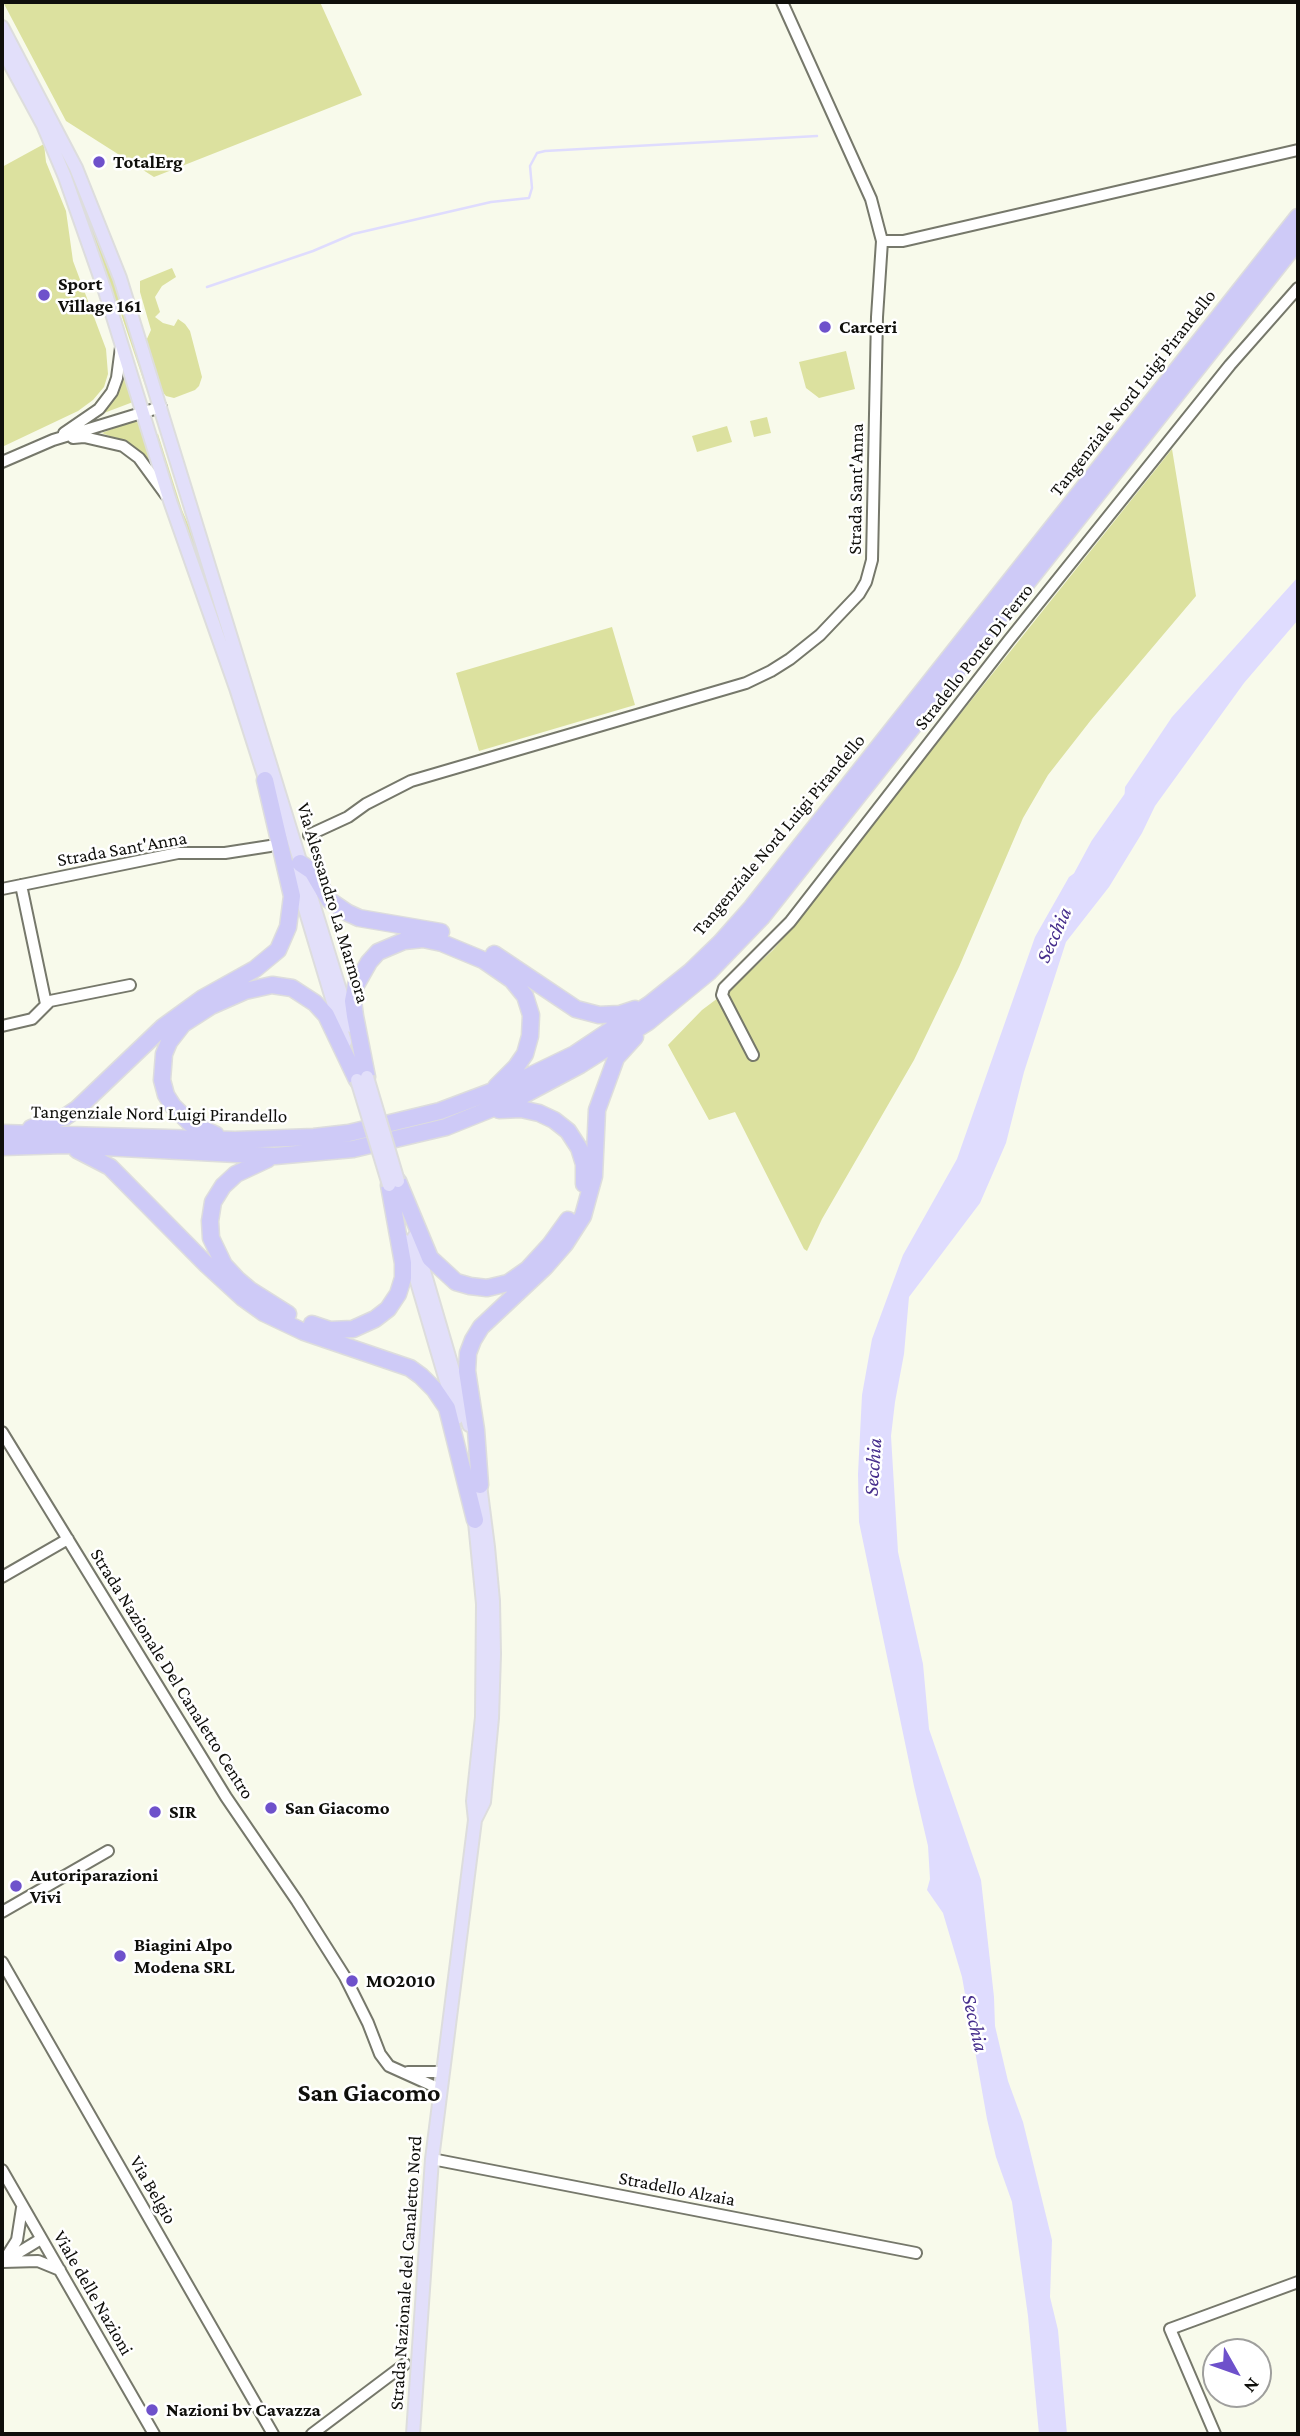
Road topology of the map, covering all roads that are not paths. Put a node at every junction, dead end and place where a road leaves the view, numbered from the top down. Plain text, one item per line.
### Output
1 (782, 2) edge
2 (2, 27) edge
3 (2, 49) edge
4 (1298, 150) edge
5 (1298, 217) edge
6 (882, 241) junction
7 (1298, 241) edge
8 (1298, 288) edge
9 (121, 346) junction
10 (161, 407) junction
11 (143, 413) junction
12 (53, 440) junction
13 (2, 462) edge
14 (170, 502) junction
15 (265, 780) junction
16 (309, 835) dead end
17 (270, 846) dead end
18 (300, 863) junction
19 (21, 885) junction
20 (2, 889) edge
21 (130, 985) dead end
22 (46, 1004) junction
23 (656, 1008) junction
24 (2, 1026) edge
25 (753, 1055) dead end
26 (362, 1078) junction
27 (489, 1102) junction
28 (9, 1133) edge
29 (236, 1140) junction
30 (65, 1145) junction
31 (2, 1147) edge
32 (275, 1156) junction
33 (393, 1183) junction
34 (2, 1432) edge
35 (480, 1485) junction
36 (475, 1520) junction
37 (68, 1539) junction
38 (2, 1577) edge
39 (475, 1820) junction
40 (108, 1851) dead end
41 (2, 1912) edge
42 (2, 1962) edge
43 (402, 2072) junction
44 (442, 2072) junction
45 (440, 2089) junction
46 (432, 2159) junction
47 (2, 2170) edge
48 (22, 2205) junction
49 (41, 2239) junction
50 (916, 2253) dead end
51 (2, 2262) edge
52 (60, 2270) junction
53 (1298, 2282) edge
54 (405, 2364) dead end
55 (154, 2434) edge
56 (274, 2434) edge
57 (312, 2434) edge
58 (413, 2434) edge
59 (1215, 2434) edge

1 - 6 street, Strada Sant'Anna
2 - 10 main road, Via Alessandro La Marmora
3 - 9 main road, Via Alessandro La Marmora
4 - 6 street
5 - 23 highway, Tangenziale Nord Luigi Pirandello
6 - 16 street, Strada Sant'Anna
7 - 23 highway, Tangenziale Nord Luigi Pirandello
8 - 25 street, Stradello Ponte Di Ferro
9 - 11 main road, Via Alessandro La Marmora
9 - 12 street
10 - 11 street
10 - 18 main road, Via Alessandro La Marmora
11 - 12 street
11 - 14 main road, Via Alessandro La Marmora
12 - 13 street
12 - 14 street
14 - 15 main road, Via Alessandro La Marmora
15 - 26 main road, Via Alessandro La Marmora
15 - 28 highway
17 - 19 street, Strada Sant'Anna
18 - 23 highway
18 - 26 main road, Via Alessandro La Marmora
19 - 20 street, Strada Sant'Anna
19 - 22 street
21 - 22 street
22 - 24 street
23 - 27 highway, Tangenziale Nord Luigi Pirandello
23 - 35 highway
26 - 27 highway
26 - 29 highway
26 - 33 main road, Via Alessandro La Marmora, bridge
27 - 29 highway, Tangenziale Nord Luigi Pirandello
27 - 32 highway, Tangenziale Nord Luigi Pirandello
27 - 33 highway
28 - 29 highway, Tangenziale Nord Luigi Pirandello
30 - 31 highway, Tangenziale Nord Luigi Pirandello
30 - 32 highway, Tangenziale Nord Luigi Pirandello
30 - 36 highway
32 - 33 highway
33 - 35 main road, Via Alessandro La Marmora
33 - 36 main road, Via Alessandro La Marmora
34 - 37 street, Strada Nazionale Del Canaletto Centro
35 - 39 main road, Via Alessandro La Marmora
36 - 39 main road, Via Alessandro La Marmora
37 - 38 street
37 - 43 street, Strada Nazionale Del Canaletto Centro
39 - 44 main road, Via Alessandro La Marmora
40 - 41 street
42 - 56 street, Via Belgio
43 - 44 street
43 - 45 street, Strada Nazionale Del Canaletto Centro
44 - 45 main road, Strada Nazionale del Canaletto Nord
45 - 46 main road, Strada Nazionale del Canaletto Nord
46 - 50 street, Stradello Alzaia
46 - 58 main road, Strada Nazionale del Canaletto Nord
47 - 48 street, Viale delle Nazioni
48 - 49 street, Viale delle Nazioni
48 - 51 street
49 - 51 street
49 - 52 street, Viale delle Nazioni
51 - 52 street
52 - 55 street, Viale delle Nazioni
53 - 59 street
54 - 57 street

